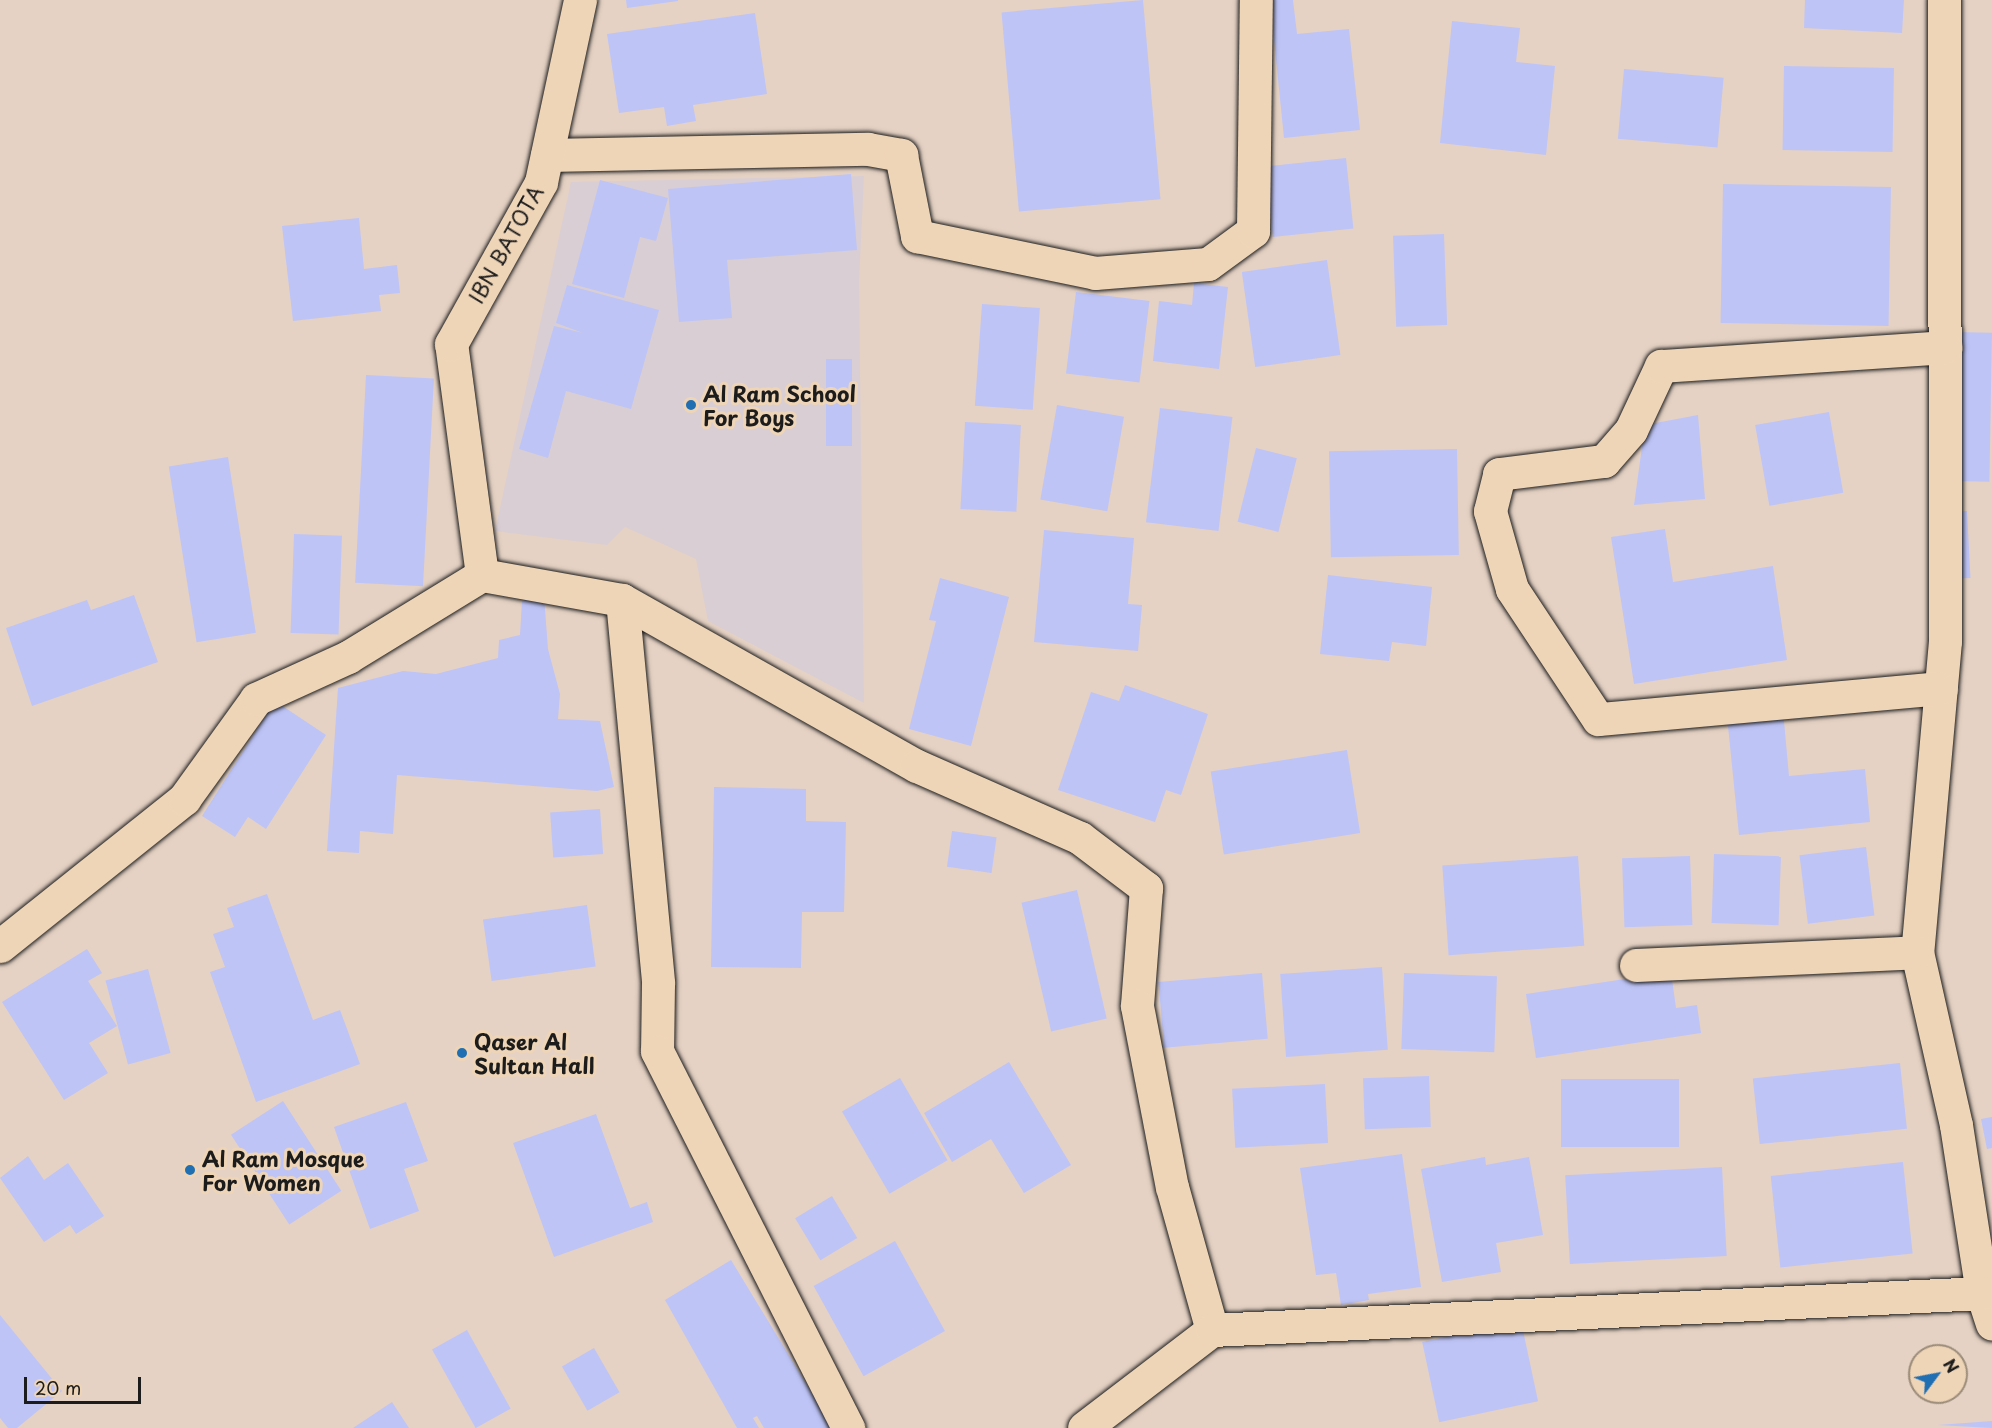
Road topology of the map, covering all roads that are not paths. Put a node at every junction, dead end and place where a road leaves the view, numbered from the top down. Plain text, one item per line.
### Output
1 (580, 0) edge
2 (1256, 0) edge
3 (1944, 0) edge
4 (546, 155) junction
5 (1945, 347) junction
6 (482, 575) junction
7 (622, 600) junction
8 (1941, 688) junction
9 (0, 946) edge
10 (1917, 952) junction
11 (1636, 965) dead end
12 (1982, 1293) junction
13 (1992, 1323) edge
14 (1212, 1330) junction
15 (848, 1428) edge
16 (1084, 1428) edge

1 - 4 street, IBN BATOTA
2 - 4 street
3 - 5 street
4 - 6 street, IBN BATOTA
5 - 8 street
5 - 8 street
6 - 7 street
6 - 9 street
7 - 14 street
7 - 15 street
8 - 10 street
10 - 11 street
10 - 12 street
12 - 13 street
12 - 14 street
14 - 16 street

